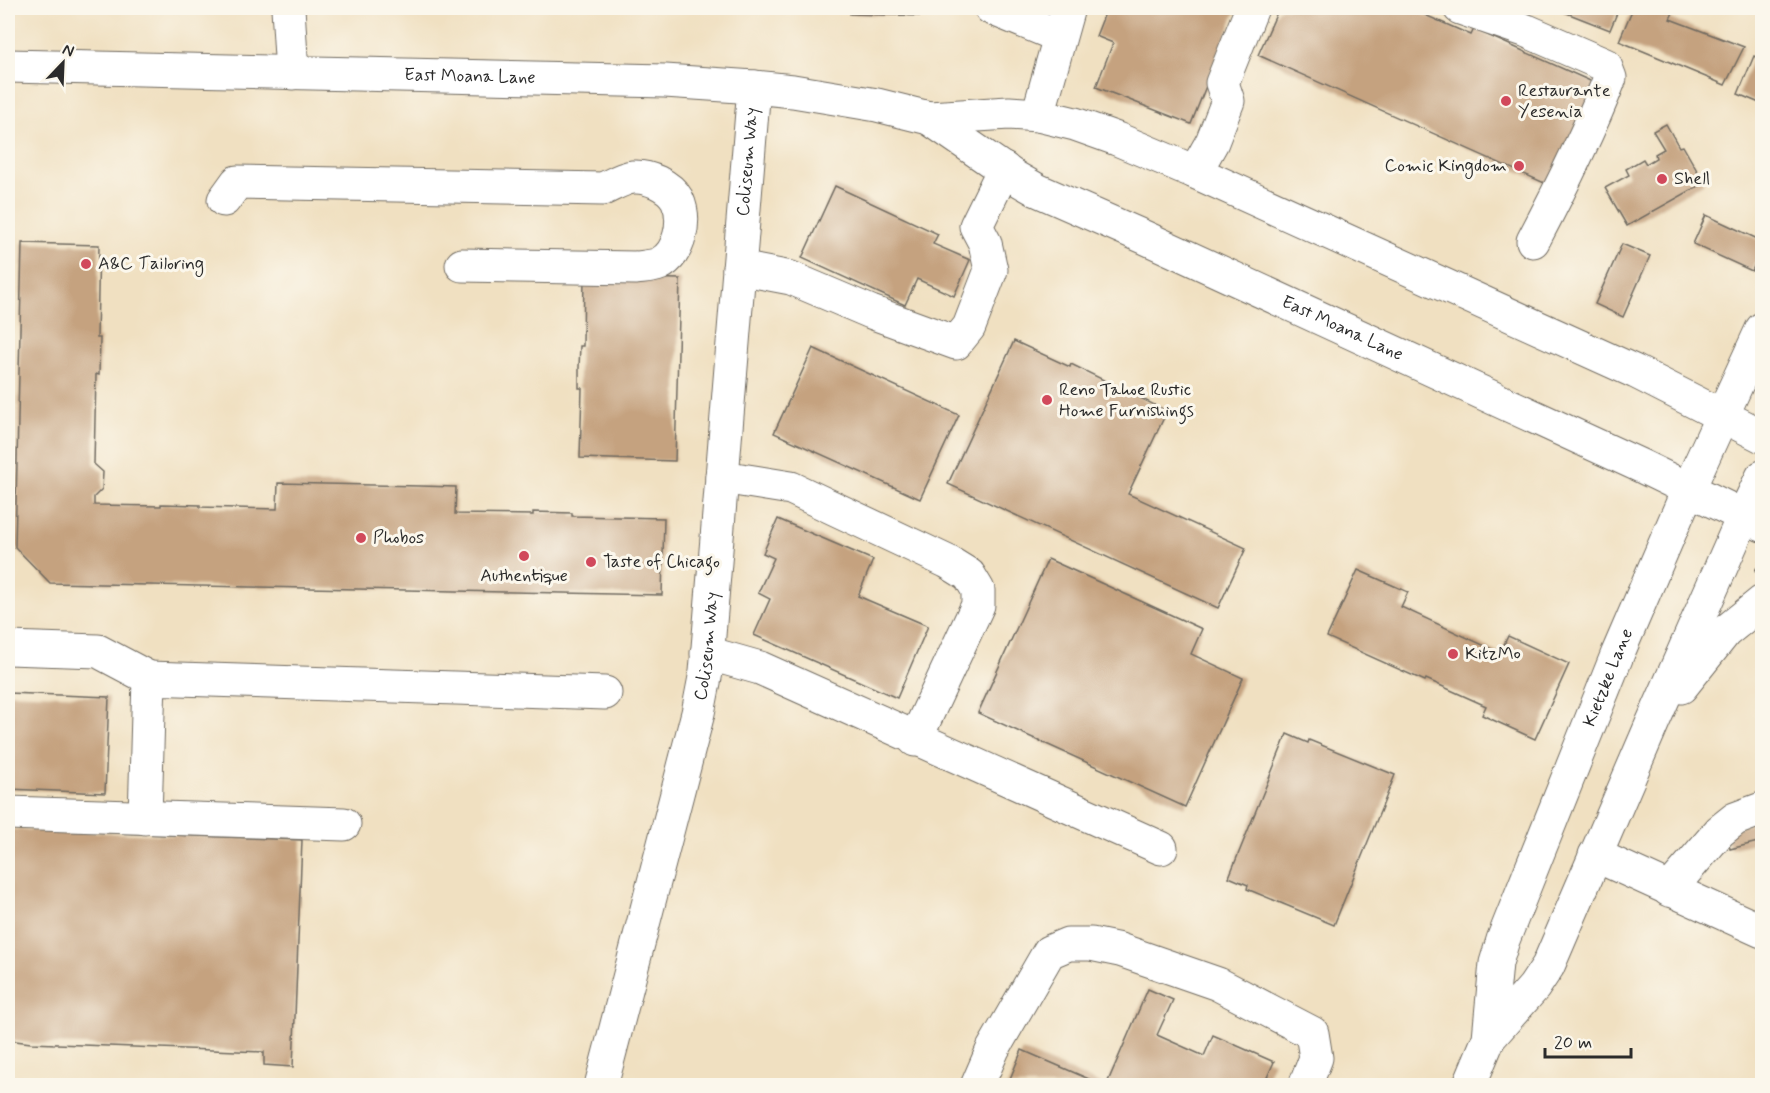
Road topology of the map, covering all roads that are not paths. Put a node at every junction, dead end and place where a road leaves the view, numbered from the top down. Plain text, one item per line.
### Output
1 (288, 8) edge
2 (991, 8) edge
3 (1252, 8) edge
4 (1460, 8) edge
5 (1064, 22) edge
6 (8, 66) edge
7 (292, 73) junction
8 (754, 87) junction
9 (1038, 115) junction
10 (929, 118) junction
11 (1004, 169) junction
12 (1195, 172) junction
13 (224, 200) dead end
14 (1533, 241) dead end
15 (462, 265) dead end
16 (739, 268) junction
17 (1762, 330) edge
18 (1723, 416) junction
19 (1762, 436) edge
20 (722, 477) junction
21 (1762, 477) edge
22 (1689, 488) junction
23 (1753, 520) edge
24 (1762, 602) edge
25 (8, 648) edge
26 (707, 653) junction
27 (149, 678) junction
28 (604, 693) dead end
29 (1652, 724) junction
30 (915, 740) junction
31 (1762, 809) edge
32 (8, 813) edge
33 (145, 818) junction
34 (344, 824) dead end
35 (1161, 848) dead end
36 (1595, 855) junction
37 (1669, 890) junction
38 (1762, 931) edge
39 (1489, 1038) junction
40 (601, 1086) edge
41 (977, 1086) edge
42 (1305, 1086) edge
43 (1469, 1086) edge

1 - 7 main road
2 - 5 main road
3 - 12 main road
4 - 14 main road
5 - 9 main road
6 - 7 main road, East Moana Lane
7 - 8 main road, East Moana Lane
8 - 10 main road, East Moana Lane
8 - 16 main road, Coliseum Way
9 - 10 main road, East Moana Lane
9 - 12 main road, East Moana Lane
10 - 11 main road, East Moana Lane
11 - 16 main road
11 - 22 main road, East Moana Lane
12 - 18 main road, East Moana Lane
13 - 15 main road
16 - 20 main road, Coliseum Way
17 - 18 main road, Kietzke Lane
18 - 19 main road, East Moana Lane
18 - 22 main road, Kietzke Lane
20 - 26 main road, Coliseum Way
20 - 30 main road
21 - 23 main road, Kietzke Lane
22 - 23 main road, East Moana Lane
22 - 39 main road, Kietzke Lane
23 - 29 main road, Kietzke Lane
24 - 29 main road
25 - 27 main road
26 - 30 main road
26 - 40 main road, Coliseum Way
27 - 28 main road
27 - 33 main road
29 - 36 main road, Kietzke Lane
30 - 35 main road
31 - 37 main road
32 - 33 main road
33 - 34 main road
36 - 37 main road
36 - 39 main road, Kietzke Lane
37 - 38 main road
39 - 43 main road, Kietzke Lane
41 - 42 main road

